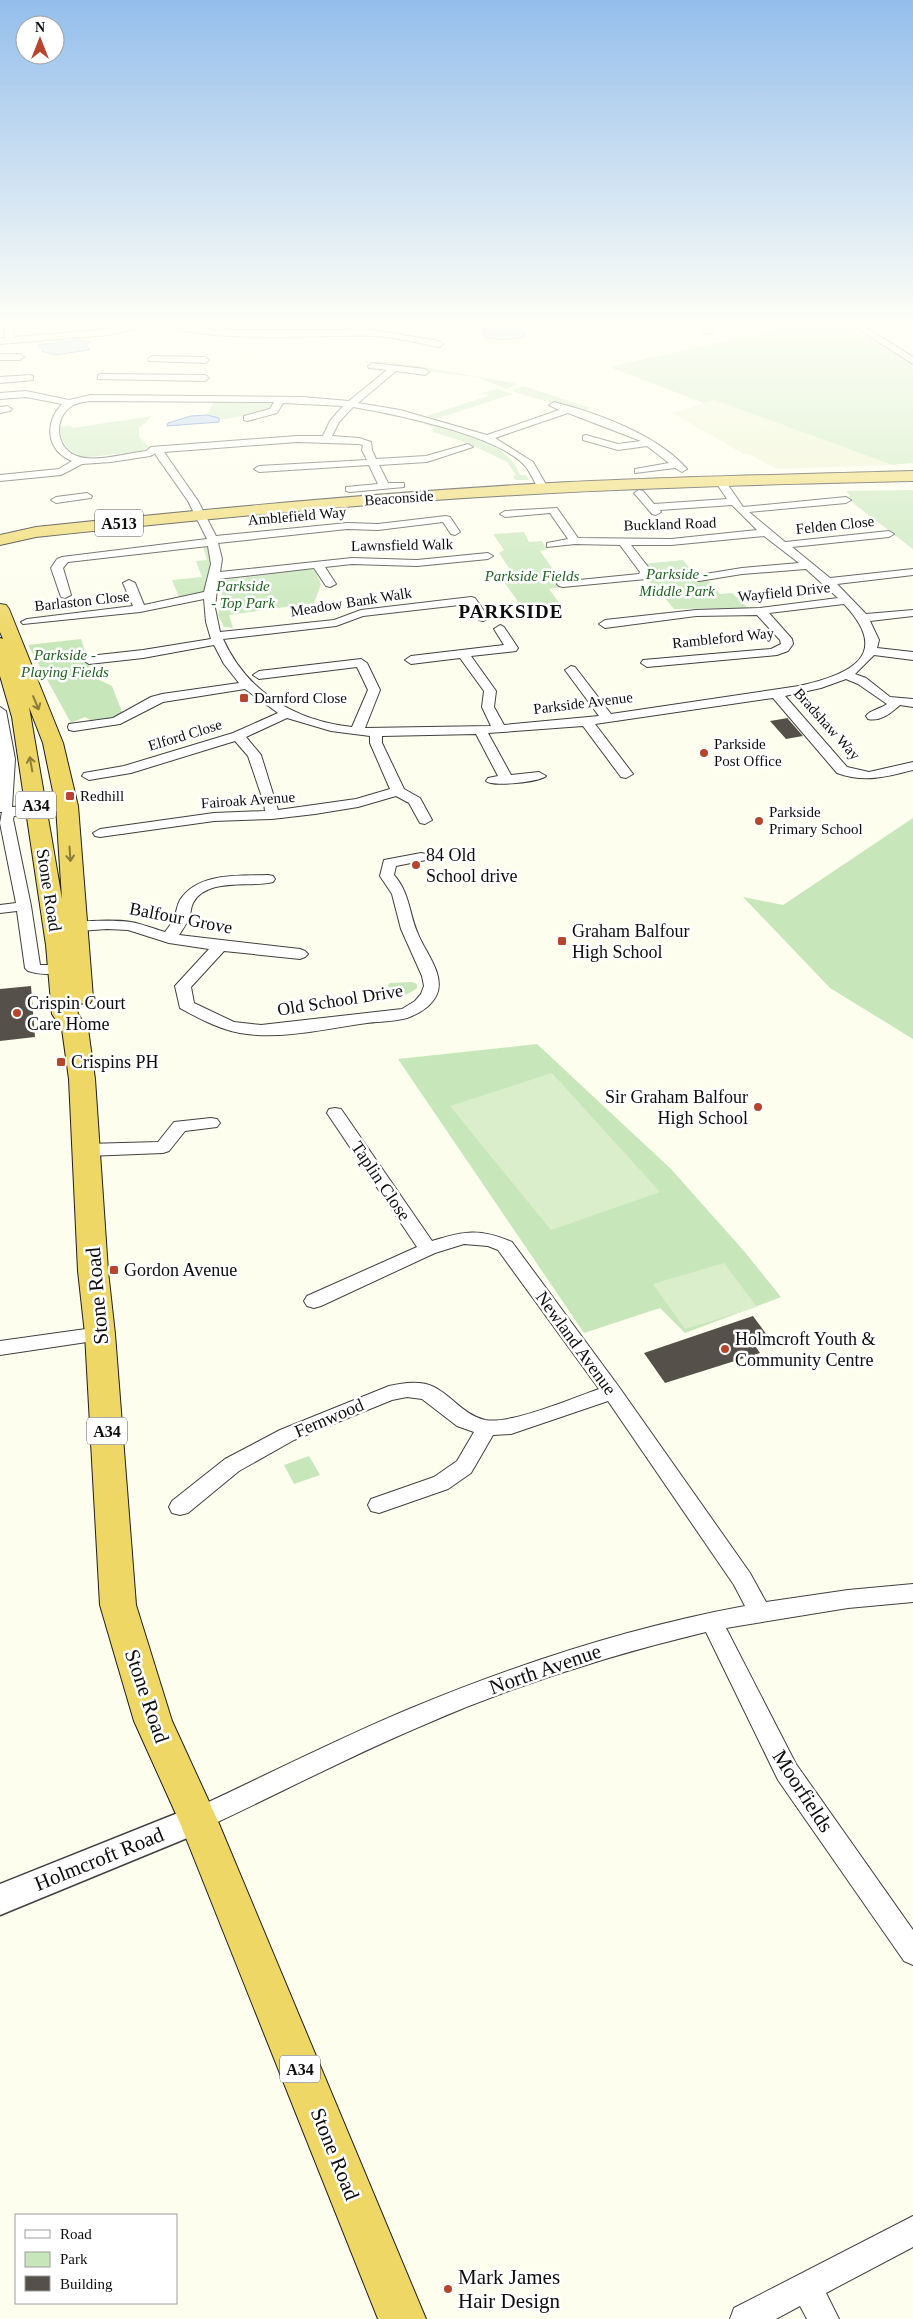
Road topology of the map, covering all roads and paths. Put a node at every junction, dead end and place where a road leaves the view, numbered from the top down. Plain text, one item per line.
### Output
1 (54, 430) edge
2 (330, 430) edge
3 (460, 430) edge
4 (510, 430) edge
5 (625, 430) edge
6 (487, 438) junction
7 (327, 439) junction
8 (458, 442) dead end
9 (593, 442) dead end
10 (648, 443) junction
11 (159, 452) junction
12 (80, 460) junction
13 (372, 463) junction
14 (639, 470) dead end
15 (260, 471) dead end
16 (61, 472) junction
17 (913, 476) edge
18 (0, 478) edge
19 (720, 481) junction
20 (400, 485) dead end
21 (384, 486) junction
22 (543, 488) junction
23 (350, 489) dead end
24 (68, 490) junction
25 (639, 493) dead end
26 (87, 496) dead end
27 (56, 500) dead end
28 (846, 500) dead end
29 (737, 506) junction
30 (202, 514) junction
31 (505, 514) dead end
32 (0, 530) edge
33 (36, 532) junction
34 (455, 532) dead end
35 (767, 532) junction
36 (888, 534) dead end
37 (0, 540) edge
38 (575, 540) junction
39 (212, 541) junction
40 (623, 541) junction
41 (551, 545) dead end
42 (784, 545) junction
43 (488, 556) dead end
44 (317, 564) junction
45 (808, 566) junction
46 (913, 572) edge
47 (213, 576) junction
48 (699, 578) dead end
49 (825, 582) junction
50 (130, 583) dead end
51 (330, 584) dead end
52 (563, 584) dead end
53 (67, 592) dead end
54 (209, 595) junction
55 (846, 600) junction
56 (0, 609) edge
57 (140, 609) junction
58 (760, 611) junction
59 (913, 613) edge
60 (483, 618) dead end
61 (864, 618) junction
62 (27, 622) dead end
63 (605, 624) dead end
64 (500, 629) dead end
65 (216, 638) junction
66 (0, 644) edge
67 (871, 651) junction
68 (463, 654) junction
69 (913, 656) edge
70 (89, 660) dead end
71 (411, 660) dead end
72 (647, 664) dead end
73 (571, 670) dead end
74 (259, 675) dead end
75 (845, 675) junction
76 (248, 685) junction
77 (776, 693) junction
78 (895, 703) junction
79 (913, 703) edge
80 (0, 711) edge
81 (286, 714) junction
82 (872, 716) dead end
83 (608, 717) junction
84 (586, 720) junction
85 (74, 727) dead end
86 (499, 728) junction
87 (480, 730) junction
88 (357, 731) junction
89 (376, 732) junction
90 (238, 736) junction
91 (913, 766) edge
92 (626, 774) dead end
93 (89, 776) dead end
94 (539, 776) dead end
95 (398, 790) junction
96 (66, 806) junction
97 (4, 807) edge
98 (36, 809) junction
99 (272, 816) junction
100 (425, 820) dead end
101 (100, 833) dead end
102 (421, 857) dead end
103 (268, 879) dead end
104 (24, 906) junction
105 (0, 908) edge
106 (66, 928) junction
107 (168, 938) junction
108 (220, 946) junction
109 (300, 954) dead end
110 (60, 968) junction
111 (75, 1029) junction
112 (335, 1113) dead end
113 (211, 1123) dead end
114 (87, 1150) junction
115 (428, 1249) junction
116 (314, 1300) dead end
117 (100, 1334) junction
118 (0, 1348) edge
119 (612, 1392) junction
120 (487, 1428) junction
121 (379, 1505) dead end
122 (180, 1506) dead end
123 (913, 1593) edge
124 (759, 1611) junction
125 (710, 1620) junction
126 (198, 1818) junction
127 (0, 1900) edge
128 (913, 1952) edge
129 (913, 2232) edge
130 (806, 2288) junction
131 (402, 2319) edge
132 (745, 2319) edge
133 (824, 2319) edge

1 - 12 street
2 - 7 street
3 - 6 street
4 - 6 street
5 - 10 street
6 - 22 street
7 - 11 street
7 - 13 street
8 - 13 street
9 - 10 street
10 - 14 street
11 - 12 street
11 - 30 street, Parkside Avenue
12 - 16 street
13 - 15 street
13 - 21 street
16 - 18 street
16 - 24 street
17 - 19 highway, Beaconside / A513
19 - 22 highway, Beaconside / A513
19 - 29 street
20 - 21 street
21 - 23 street
22 - 30 highway, Beaconside / A513
24 - 26 street
24 - 27 street
25 - 29 street
28 - 29 street
29 - 35 street
30 - 33 highway, Beaconside / A513
30 - 39 street, Parkside Avenue
31 - 38 street
32 - 33 highway, Beaconside / A513
33 - 37 highway, Beaconside / A513
34 - 39 street, Amblefield Way
35 - 40 street, Buckland Road
35 - 42 street
36 - 42 street, Felden Close
38 - 40 street, Buckland Road
38 - 41 street, Buckland Road
39 - 47 street, Parkside Avenue
39 - 53 street, Amblefield Way
40 - 52 street
42 - 45 street
43 - 44 street, Lawnsfield Walk
44 - 47 street, Lawnsfield Walk
44 - 51 street
45 - 48 street
45 - 49 street
46 - 49 street
47 - 54 street, Parkside Avenue
49 - 55 street
50 - 57 street, Barlaston Close
54 - 57 street, Barlaston Close
54 - 65 street, Parkside Avenue
55 - 58 street, Wayfield Drive
55 - 61 street
56 -> 96 highway, Stone Road / A34
57 - 62 street, Barlaston Close
58 - 63 street, Wayfield Drive
58 - 72 street, Rambleford Way
59 - 61 street
60 - 65 street, Meadow Bank Walk
61 - 67 street
64 - 68 street
65 - 70 street
65 - 76 street, Parkside Avenue
98 -> 66 highway, Stone Road / A34
67 - 69 street
67 - 75 street, Parkside Avenue
68 - 71 street
68 - 86 street
73 - 83 street
74 - 88 street
75 - 77 street, Parkside Avenue
75 - 78 street
76 - 81 street, Parkside Avenue
76 - 85 street
77 - 83 street, Parkside Avenue
77 - 91 street, Bradshaw Way
78 - 79 street
78 - 82 street
80 - 97 street
81 - 88 street, Parkside Avenue
81 - 90 street, Elford Close
83 - 84 street, Parkside Avenue
84 - 86 street, Parkside Avenue
84 - 92 street
86 - 87 street, Parkside Avenue
87 - 89 street, Parkside Avenue
87 - 94 street
88 - 89 street, Parkside Avenue
89 - 95 street
90 - 93 street, Elford Close
90 - 99 street
95 - 99 street, Fairoak Avenue
95 - 100 street
96 - 98 street
96 -> 106 highway, Stone Road / A34
97 - 98 street
97 - 104 street
98 - 106 highway, Stone Road / A34
99 - 101 street, Fairoak Avenue
102 - 108 street, Old School Drive
103 - 107 street
104 - 105 street
104 - 110 street
106 - 107 street, Balfour Grove
106 - 110 highway, Stone Road / A34
106 - 111 highway, Stone Road / A34
107 - 108 street, Balfour Grove
108 - 109 street, Balfour Grove
110 - 111 highway, Stone Road / A34
111 - 114 highway, Stone Road / A34
112 - 115 street, Taplin Close
113 - 114 street
114 - 117 highway, Stone Road / A34
115 - 116 street, Newland Avenue
115 - 119 street, Newland Avenue
117 - 118 street
117 - 126 highway, Stone Road / A34
119 - 120 street, Fernwood
119 - 124 street, Newland Avenue
120 - 121 street
120 - 122 street, Fernwood
123 - 124 street, North Avenue
124 - 125 street, North Avenue
125 - 126 street, North Avenue
125 - 128 street, Moorfields
126 - 127 street, Holmcroft Road
126 - 131 highway, Stone Road / A34
129 - 130 street
130 - 132 street
130 - 133 street

